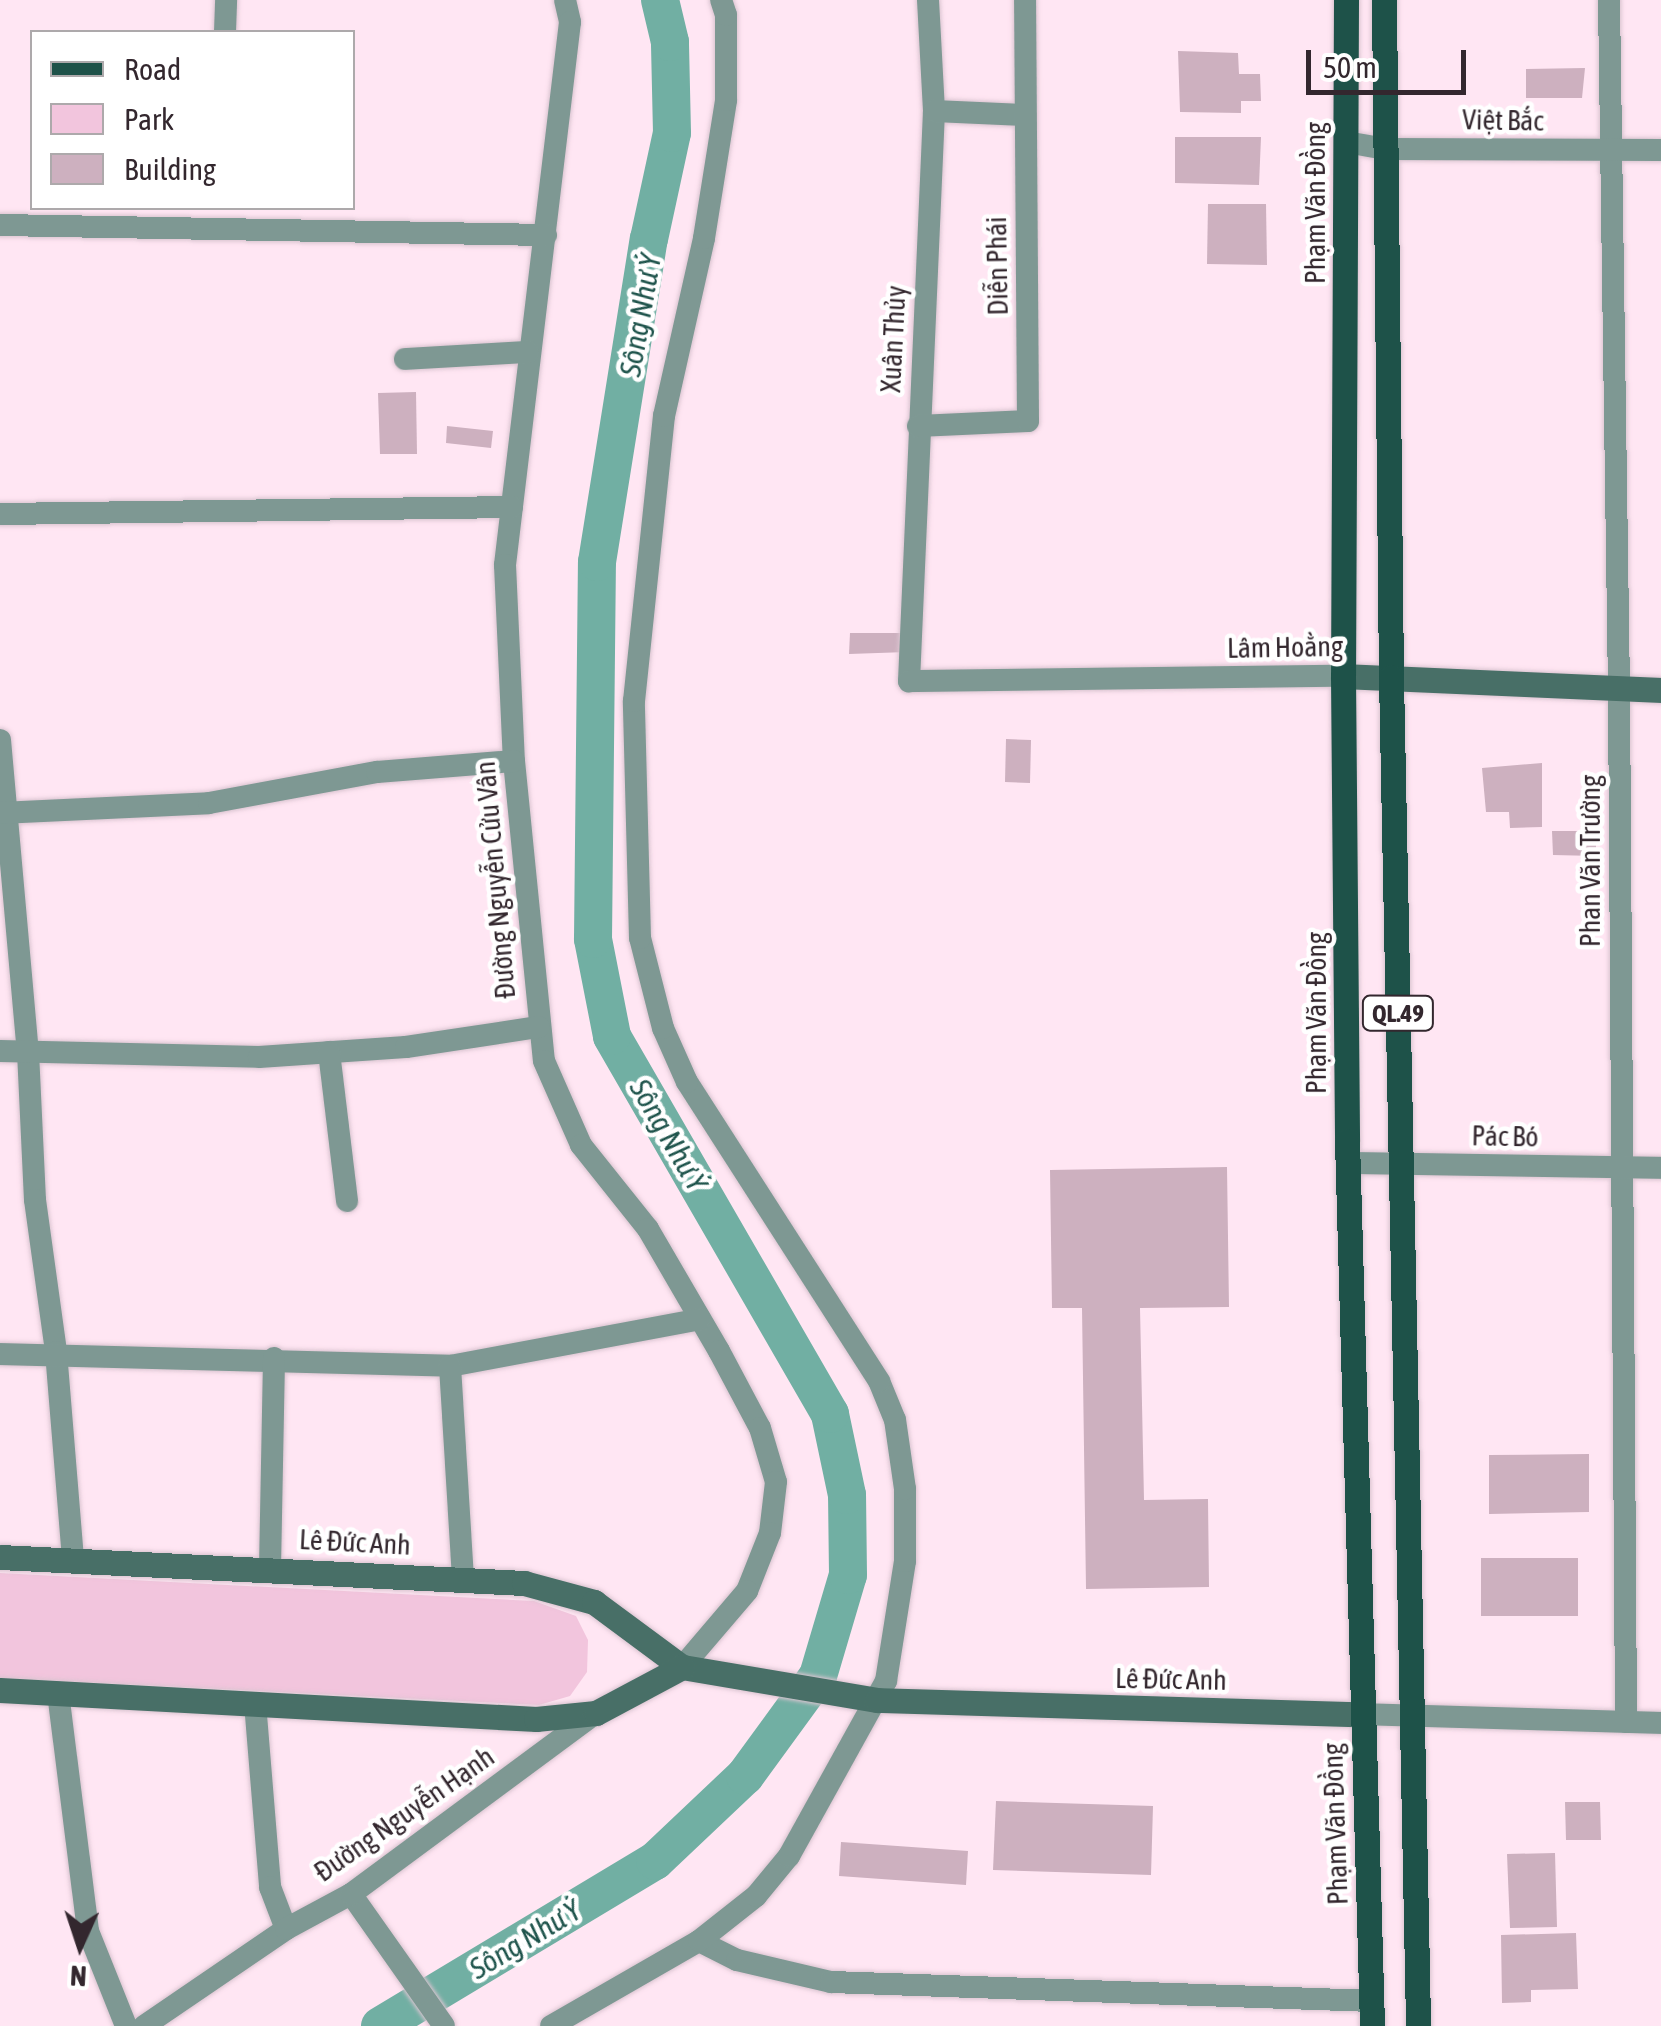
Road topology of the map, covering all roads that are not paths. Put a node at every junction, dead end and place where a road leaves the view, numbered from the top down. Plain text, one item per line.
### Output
1 (226, 0) edge
2 (565, 0) edge
3 (721, 0) edge
4 (928, 0) edge
5 (1026, 0) edge
6 (1346, 0) edge
7 (1384, 0) edge
8 (1609, 0) edge
9 (225, 30) edge
10 (934, 111) junction
11 (1024, 115) junction
12 (1346, 142) junction
13 (1386, 149) junction
14 (1661, 150) edge
15 (1614, 151) junction
16 (220, 217) edge
17 (0, 225) edge
18 (546, 235) junction
19 (528, 352) junction
20 (405, 359) dead end
21 (918, 426) junction
22 (512, 507) junction
23 (0, 514) edge
24 (1343, 676) junction
25 (1392, 677) junction
26 (909, 681) joint
27 (1619, 690) junction
28 (1661, 690) edge
29 (0, 740) edge
30 (514, 761) junction
31 (4, 813) edge
32 (540, 1028) junction
33 (0, 1052) edge
34 (28, 1052) junction
35 (330, 1052) junction
36 (1348, 1163) junction
37 (1400, 1164) junction
38 (1622, 1168) junction
39 (1661, 1168) edge
40 (348, 1201) dead end
41 (700, 1319) junction
42 (56, 1352) junction
43 (0, 1354) edge
44 (274, 1358) junction
45 (450, 1366) junction
46 (0, 1557) edge
47 (72, 1561) junction
48 (270, 1568) junction
49 (463, 1577) junction
50 (682, 1668) junction
51 (0, 1690) edge
52 (58, 1693) junction
53 (877, 1700) junction
54 (255, 1703) junction
55 (596, 1712) junction
56 (1361, 1714) junction
57 (1413, 1717) junction
58 (1626, 1722) junction
59 (1661, 1722) edge
60 (351, 1894) junction
61 (286, 1929) junction
62 (698, 1941) junction
63 (1373, 2014) edge
64 (126, 2026) edge
65 (144, 2026) edge
66 (444, 2026) edge
67 (552, 2026) edge
68 (1418, 2026) edge

1 - 9 street
2 - 18 street, Đường Nguyễn Cửu Vân
3 - 53 street
4 - 10 street, Xuân Thủy
5 - 11 street, Diễn Phái
6 - 12 main road, Phạm Văn Đồng / QL.49
7 - 13 main road, QL.49
8 - 15 street, Phan Văn Trường
10 - 11 street
10 - 21 street, Xuân Thủy
11 - 21 street, Diễn Phái
12 - 13 street, Việt Bắc
12 - 24 main road, Phạm Văn Đồng / QL.49
13 - 15 street, Việt Bắc
13 - 25 main road, QL.49
14 - 15 street, Việt Bắc
15 - 27 street, Phan Văn Trường
16 - 17 street
16 - 18 street
18 - 19 street, Đường Nguyễn Cửu Vân
19 - 20 street
19 - 22 street, Đường Nguyễn Cửu Vân
21 - 26 street, Xuân Thủy
22 - 23 street
22 - 30 street, Đường Nguyễn Cửu Vân
24 - 25 street, Lâm Hoằng
24 - 26 street, Lâm Hoằng
24 - 36 main road, Phạm Văn Đồng / QL.49
25 - 27 street, Lâm Hoằng
25 - 37 main road, QL.49
27 - 28 street, Lâm Hoằng
27 - 38 street, Phan Văn Trường
29 - 31 street
30 - 31 street
30 - 32 street, Đường Nguyễn Cửu Vân
31 - 34 street
32 - 35 street
32 - 41 street, Đường Nguyễn Cửu Vân
33 - 34 street
34 - 35 street
34 - 42 street
35 - 40 street
36 - 37 street, Pác Bó
36 - 56 main road, Phạm Văn Đồng / QL.49
37 - 38 street, Pác Bó
37 - 57 main road, QL.49
38 - 39 street, Pác Bó
38 - 58 street, Phan Văn Trường
41 - 45 street
41 - 50 street, Đường Nguyễn Cửu Vân
42 - 43 street
42 - 44 street
42 - 47 street
44 - 45 street
44 - 48 street
45 - 49 street
46 - 47 street, Lê Đức Anh
47 - 48 street, Lê Đức Anh
48 - 49 street, Lê Đức Anh
49 - 50 street, Lê Đức Anh
50 - 53 street, Lê Đức Anh
50 - 55 street
51 - 52 street
52 - 54 street
52 - 64 street
53 - 56 street, Lê Đức Anh
53 - 62 street
54 - 55 street
54 - 61 street
55 - 60 street, Đường Nguyễn Hạnh
56 - 57 street, Lê Đức Anh
56 - 63 main road, Phạm Văn Đồng / QL.49
57 - 58 street, Lê Đức Anh
57 - 68 main road, QL.49
58 - 59 street, Lê Đức Anh
60 - 61 street, Đường Nguyễn Hạnh
60 - 66 street
61 - 65 street, Đường Nguyễn Hạnh
62 - 63 street
62 - 67 street

